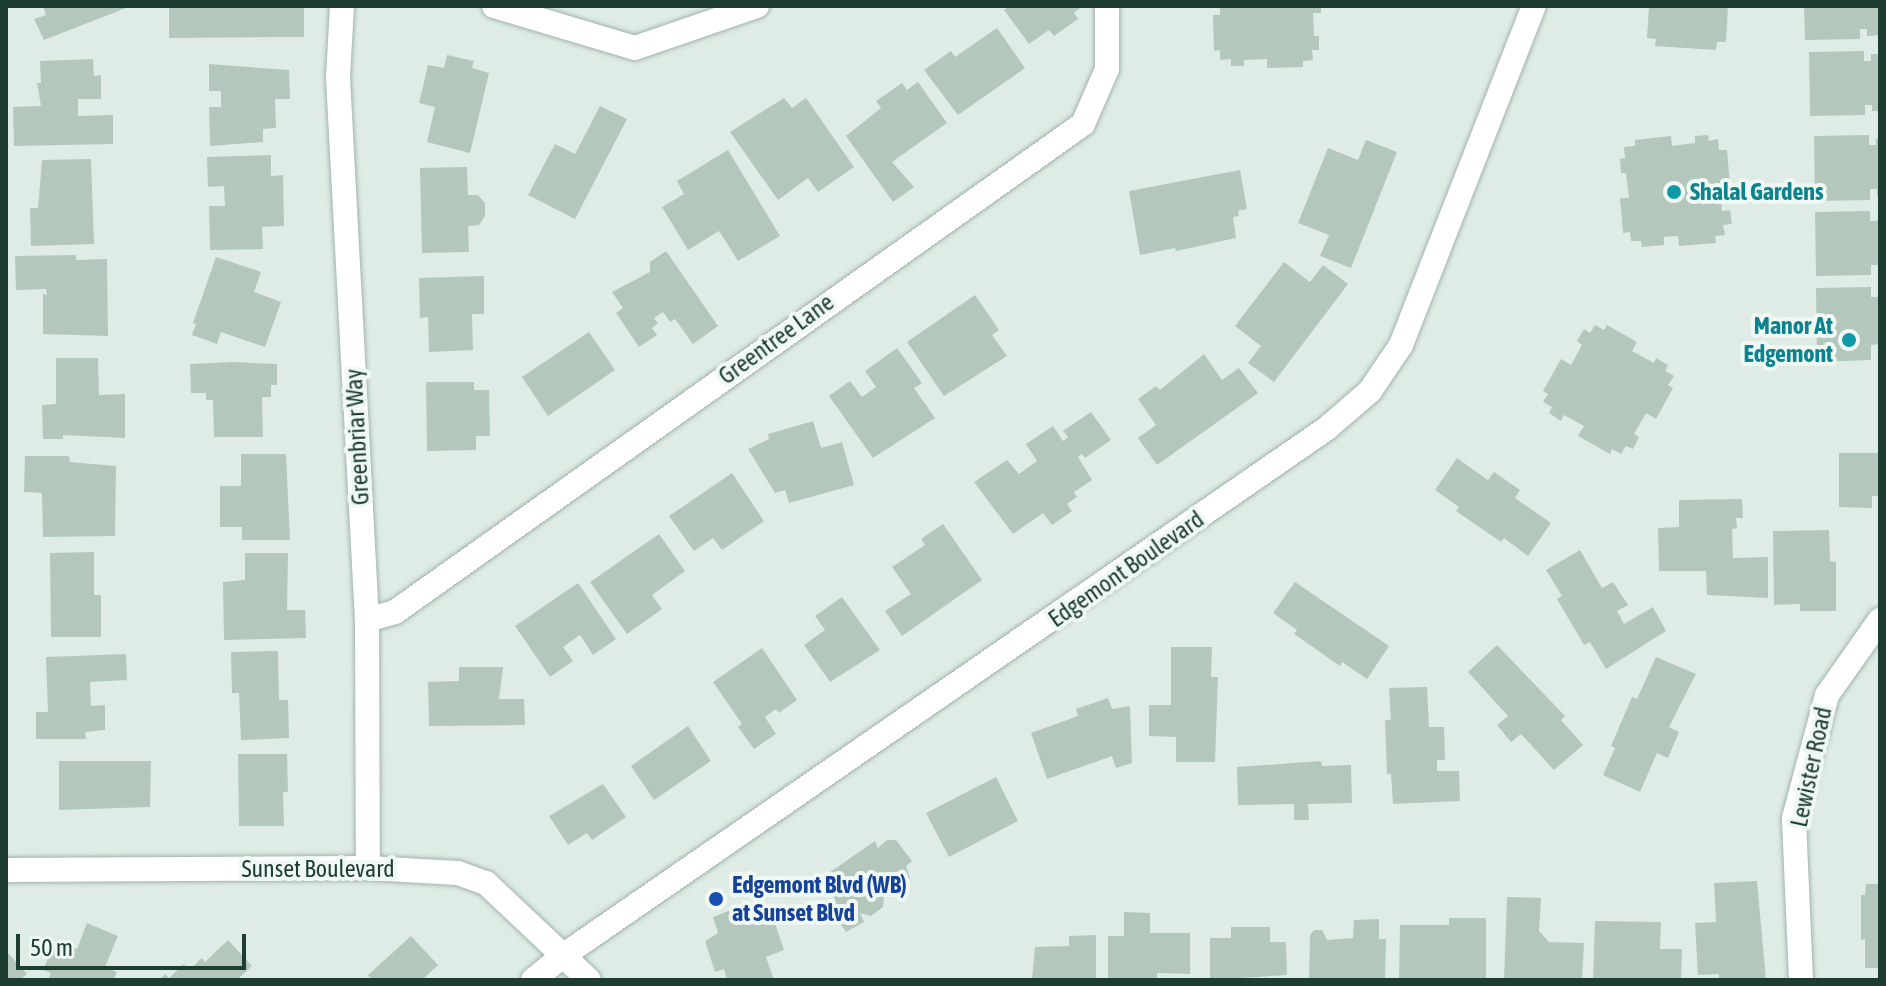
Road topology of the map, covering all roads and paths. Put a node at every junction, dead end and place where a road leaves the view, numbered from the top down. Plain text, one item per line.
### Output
1 (342, 6) edge
2 (494, 6) edge
3 (757, 6) edge
4 (1107, 6) edge
5 (1534, 6) edge
6 (367, 620) junction
7 (1880, 620) edge
8 (368, 868) junction
9 (6, 870) edge
10 (564, 955) junction
11 (533, 980) edge
12 (589, 980) edge
13 (1801, 980) edge

1 - 6 street, Greenbriar Way
2 - 3 street
4 - 6 street, Greentree Lane
5 - 10 street, Edgemont Boulevard
6 - 8 street, Greenbriar Way
7 - 13 street, Lewister Road
8 - 9 street, Sunset Boulevard
8 - 10 street, Sunset Boulevard
10 - 11 street, Edgemont Boulevard
10 - 12 street, Sunset Boulevard

